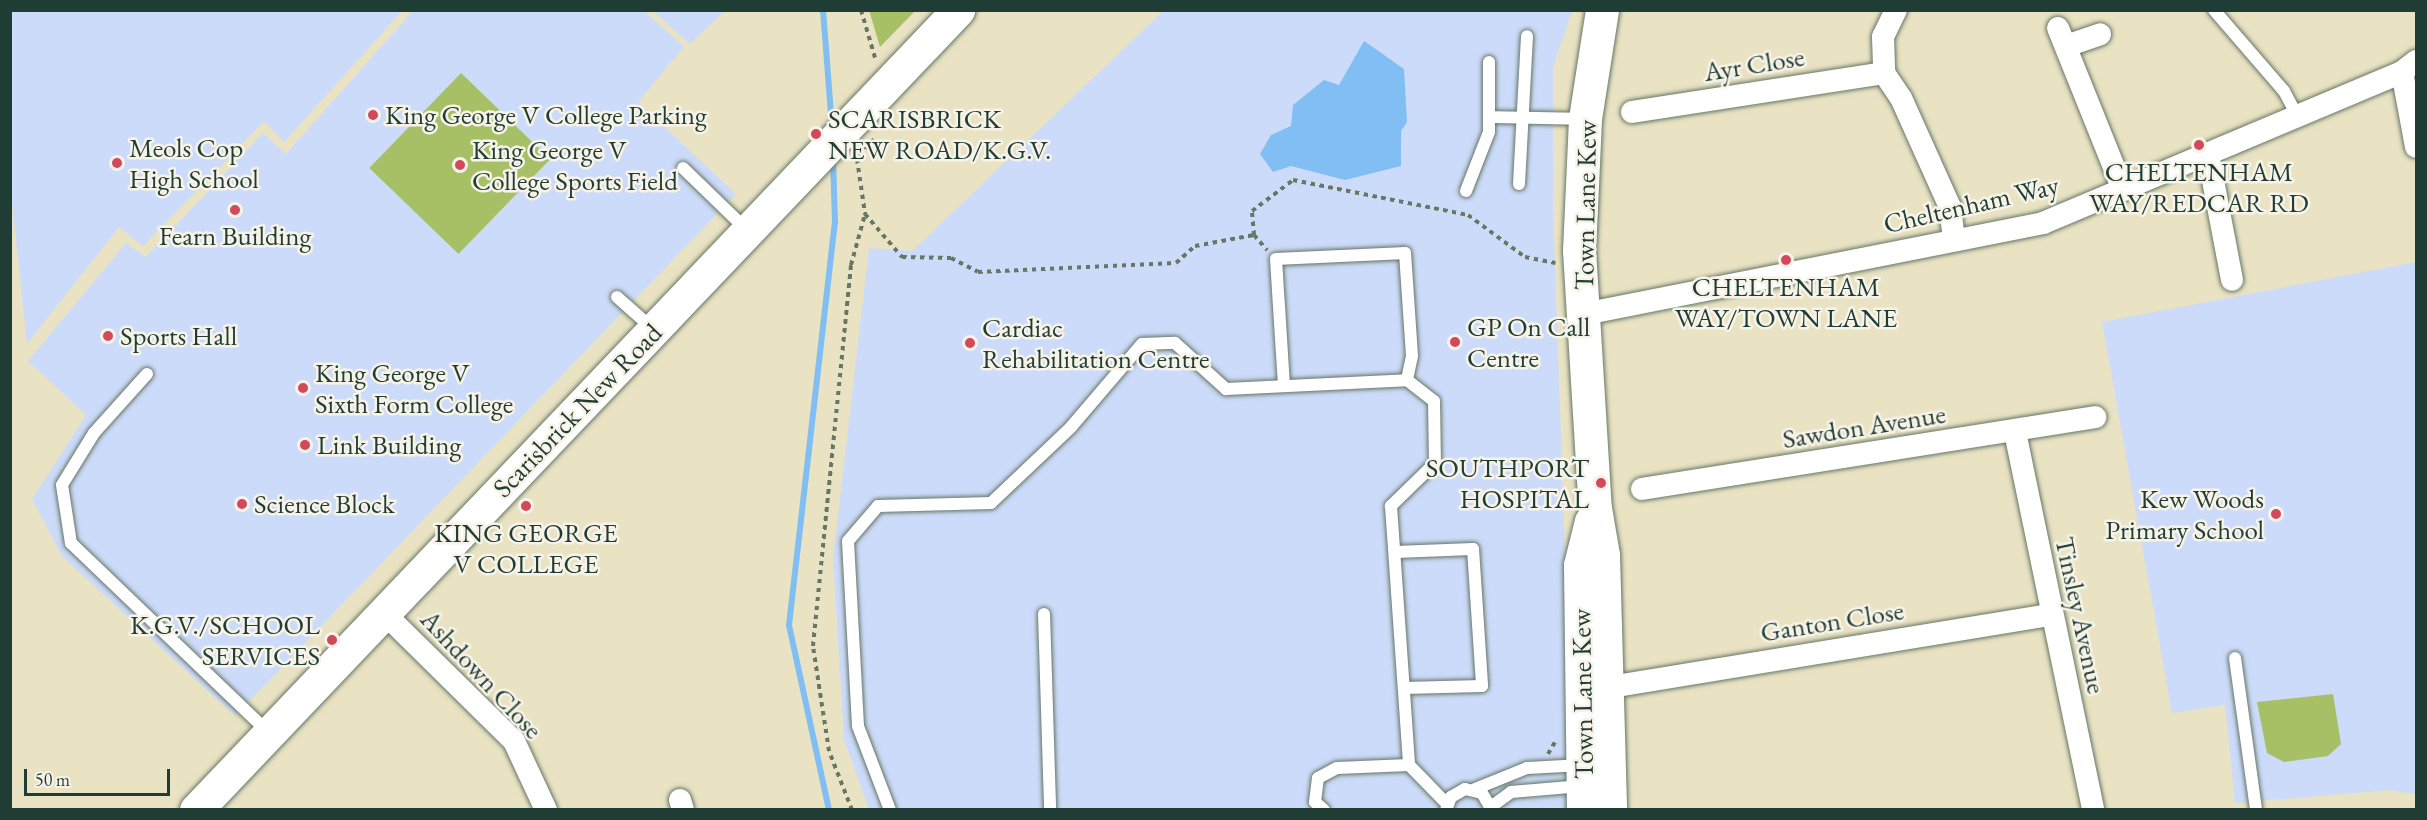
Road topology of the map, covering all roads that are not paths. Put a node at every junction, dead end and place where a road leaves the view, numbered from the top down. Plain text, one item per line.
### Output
1 (958, 10) edge
2 (1602, 10) edge
3 (1896, 10) edge
4 (2214, 10) edge
5 (2100, 33) dead end
6 (1527, 36) dead end
7 (1489, 62) dead end
8 (2409, 66) edge
9 (1884, 73) junction
10 (1632, 112) dead end
11 (2296, 114) junction
12 (1489, 117) junction
13 (1522, 118) junction
14 (1585, 119) junction
15 (2416, 147) edge
16 (2208, 154) junction
17 (683, 168) dead end
18 (1519, 184) dead end
19 (2123, 190) junction
20 (1466, 191) dead end
21 (748, 231) junction
22 (1954, 239) junction
23 (2232, 280) dead end
24 (617, 297) dead end
25 (1584, 314) junction
26 (654, 330) junction
27 (147, 374) dead end
28 (1407, 380) junction
29 (1284, 386) junction
30 (2095, 417) dead end
31 (2015, 432) junction
32 (1642, 489) dead end
33 (1395, 552) junction
34 (384, 613) junction
35 (1044, 614) dead end
36 (2050, 615) junction
37 (2235, 658) dead end
38 (1622, 685) dead end
39 (1404, 688) junction
40 (268, 732) junction
41 (1409, 765) junction
42 (1596, 787) edge
43 (1474, 789) junction
44 (1447, 807) edge
45 (1492, 808) edge
46 (196, 810) edge
47 (546, 810) edge
48 (890, 810) edge
49 (1050, 810) edge
50 (1324, 810) edge
51 (2093, 810) edge
52 (2256, 810) edge

1 - 21 main road, Scarisbrick New Road
2 - 14 main road, Town Lane Kew
3 - 9 street
4 - 11 lane
5 - 19 street
6 - 13 lane
7 - 12 lane
8 - 11 street, Cheltenham Way
8 - 15 street
9 - 10 street, Ayr Close
9 - 22 street
11 - 16 street, Cheltenham Way
12 - 13 lane
12 - 20 lane
13 - 14 lane
13 - 18 lane
14 - 25 main road, Town Lane Kew
16 - 19 street, Cheltenham Way
16 - 23 street
17 - 21 lane
19 - 22 street, Cheltenham Way
21 - 26 main road, Scarisbrick New Road
22 - 25 street, Cheltenham Way
24 - 26 lane
25 - 42 main road, Town Lane Kew
26 - 34 main road, Scarisbrick New Road
27 - 40 lane
28 - 29 lane
28 - 29 lane
28 - 33 lane
29 - 48 lane
30 - 31 street, Sawdon Avenue
31 - 32 street, Sawdon Avenue
31 - 36 street, Tinsley Avenue
33 - 39 lane
33 - 39 lane
34 - 40 main road, Scarisbrick New Road
34 - 47 street, Ashdown Close
35 - 49 lane
36 - 38 street, Ganton Close
36 - 51 street, Tinsley Avenue
37 - 52 lane
39 - 41 lane
40 - 46 main road, Scarisbrick New Road
41 - 44 lane
41 - 50 lane
42 - 43 lane
42 - 45 lane
43 - 44 lane
43 - 45 lane

